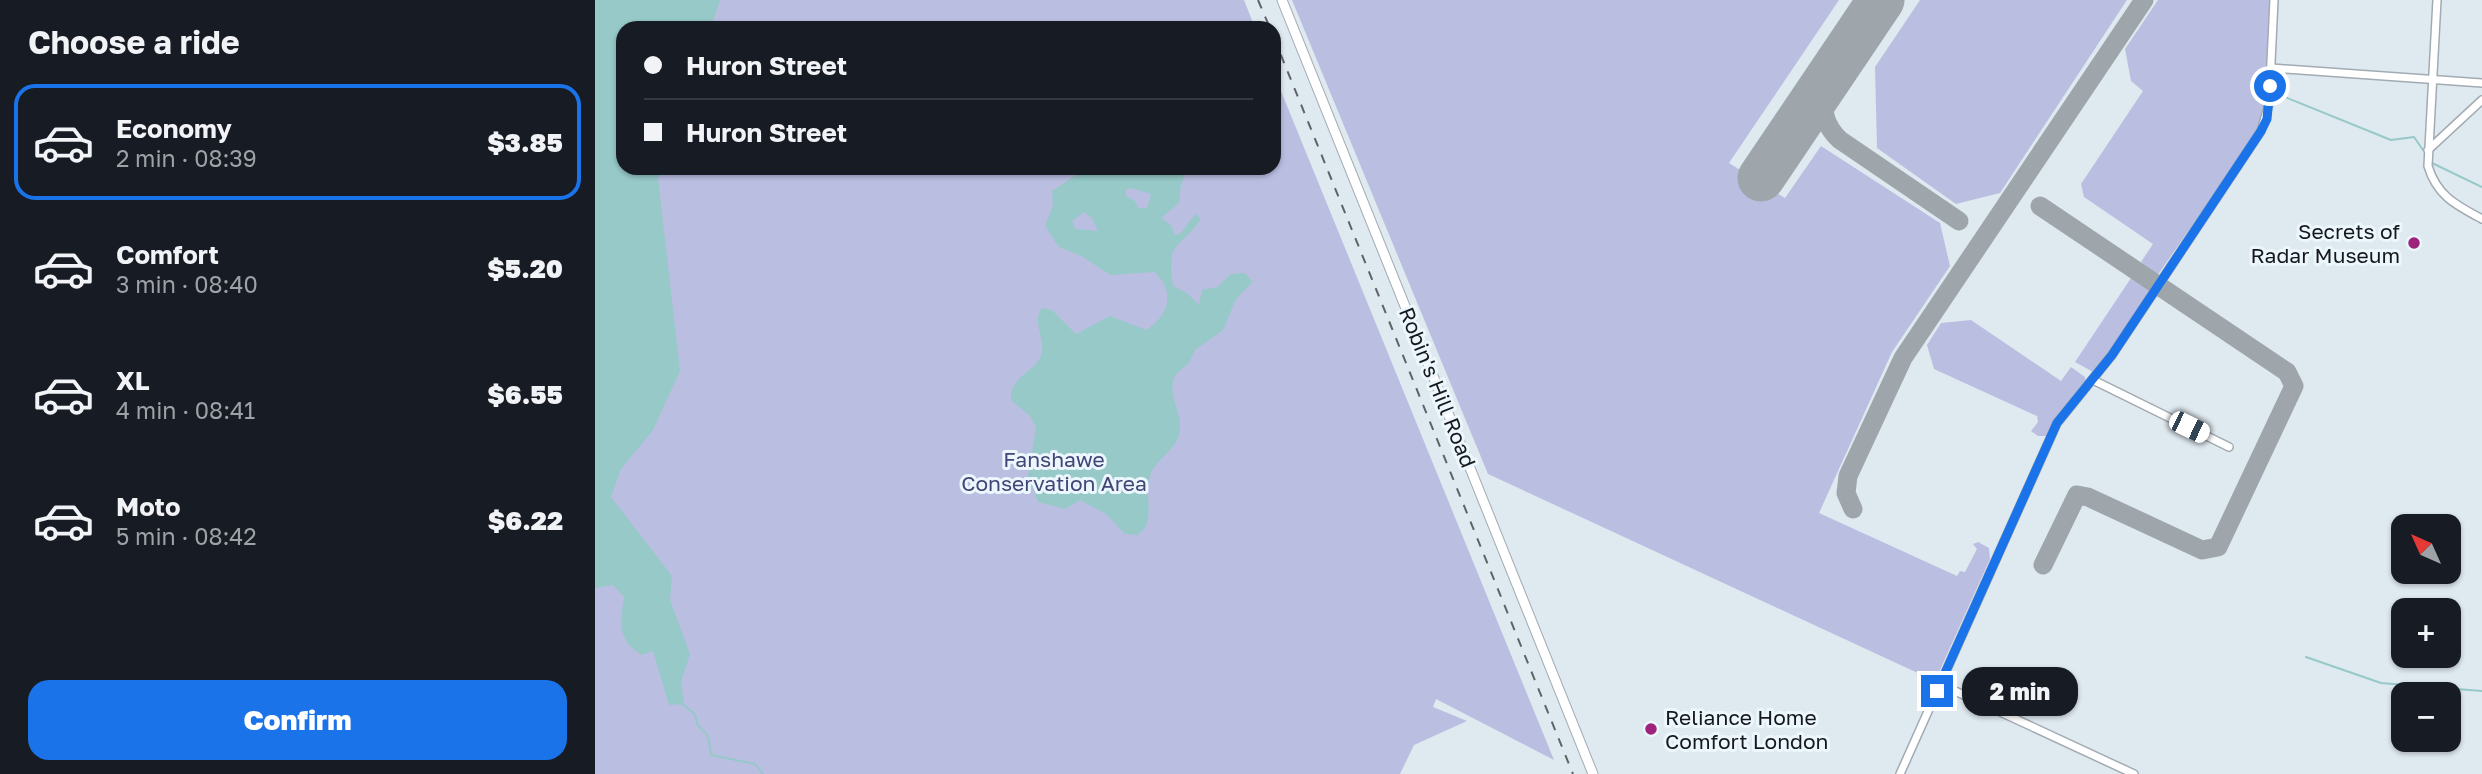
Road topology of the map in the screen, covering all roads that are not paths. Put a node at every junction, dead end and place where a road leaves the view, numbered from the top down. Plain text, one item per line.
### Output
1 (1282, 0) edge
2 (2274, 0) edge
3 (2437, 0) edge
4 (2271, 68) junction
5 (2433, 80) junction
6 (2482, 83) edge
7 (2482, 100) edge
8 (2428, 150) junction
9 (2482, 219) edge
10 (2093, 380) junction
11 (2229, 447) dead end
12 (1940, 684) junction
13 (1593, 774) edge
14 (1900, 774) edge
15 (2134, 774) edge

1 - 13 main road, Robin's Hill Road
2 - 4 street
3 - 5 street
4 - 5 street
4 - 10 street
5 - 6 street
5 - 8 street
7 - 8 street
8 - 9 street
10 - 11 street
10 - 12 street
12 - 14 street
12 - 15 street

